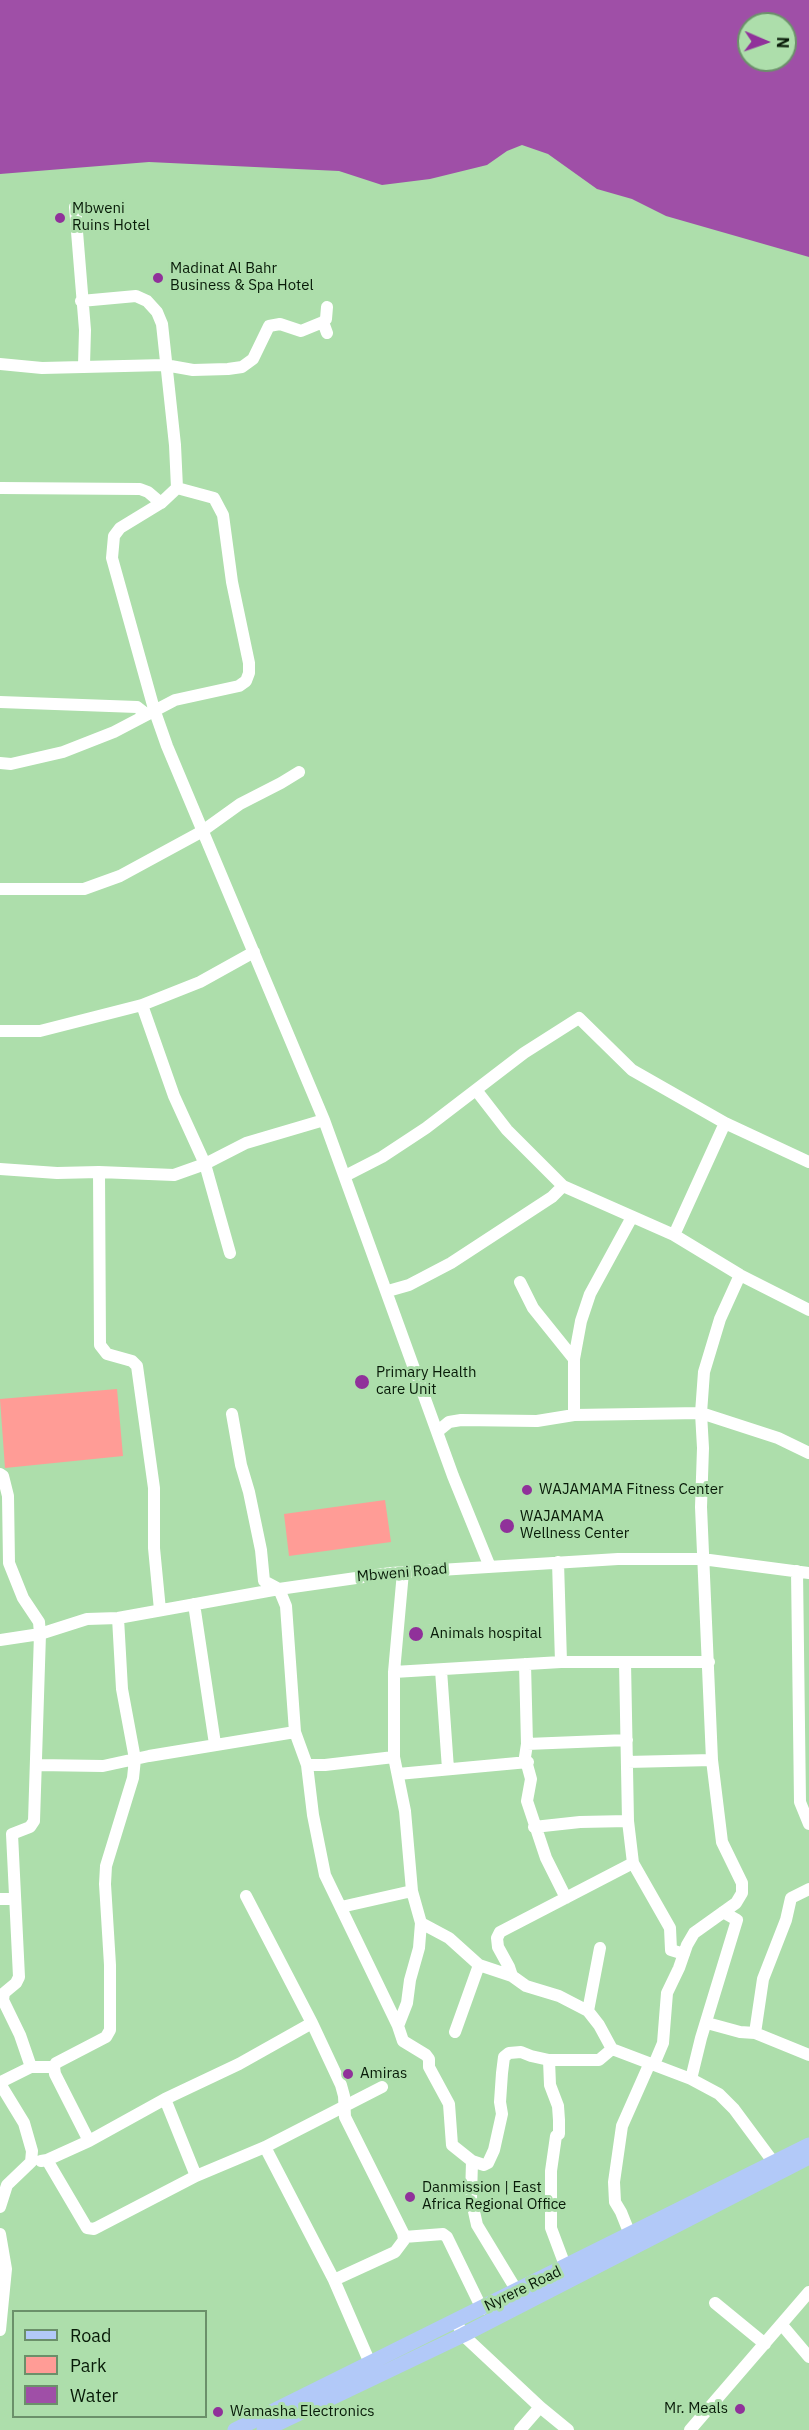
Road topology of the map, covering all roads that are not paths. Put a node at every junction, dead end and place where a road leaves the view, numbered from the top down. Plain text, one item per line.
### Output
1 (75, 207) dead end
2 (81, 301) junction
3 (327, 307) dead end
4 (0, 364) edge
5 (84, 365) junction
6 (165, 365) junction
7 (0, 488) edge
8 (177, 488) junction
9 (161, 503) junction
10 (0, 702) edge
11 (150, 712) junction
12 (0, 763) edge
13 (299, 771) dead end
14 (201, 832) junction
15 (0, 889) edge
16 (255, 952) junction
17 (142, 1005) junction
18 (0, 1031) edge
19 (477, 1090) junction
20 (324, 1120) junction
21 (725, 1123) junction
22 (809, 1161) edge
23 (205, 1164) junction
24 (0, 1169) edge
25 (99, 1172) junction
26 (345, 1176) junction
27 (563, 1186) junction
28 (632, 1217) junction
29 (674, 1235) junction
30 (230, 1253) dead end
31 (740, 1275) junction
32 (520, 1282) dead end
33 (388, 1291) junction
34 (809, 1310) edge
35 (574, 1359) junction
36 (701, 1413) junction
37 (232, 1414) dead end
38 (574, 1415) junction
39 (438, 1431) junction
40 (809, 1453) edge
41 (0, 1474) edge
42 (702, 1559) junction
43 (558, 1562) junction
44 (490, 1567) junction
45 (403, 1572) junction
46 (803, 1572) edge
47 (279, 1589) junction
48 (194, 1604) junction
49 (160, 1610) junction
50 (118, 1618) junction
51 (40, 1634) junction
52 (0, 1640) edge
53 (561, 1662) junction
54 (625, 1662) junction
55 (709, 1662) junction
56 (525, 1665) junction
57 (441, 1670) junction
58 (394, 1672) junction
59 (295, 1732) junction
60 (627, 1740) junction
61 (215, 1744) junction
62 (527, 1744) junction
63 (394, 1757) junction
64 (135, 1759) junction
65 (712, 1760) junction
66 (528, 1762) junction
67 (627, 1762) junction
68 (37, 1765) junction
69 (307, 1765) junction
70 (448, 1769) junction
71 (398, 1774) junction
72 (628, 1821) junction
73 (809, 1824) edge
74 (534, 1827) junction
75 (633, 1863) junction
76 (809, 1889) edge
77 (412, 1891) junction
78 (246, 1896) dead end
79 (566, 1898) junction
80 (0, 1899) edge
81 (15, 1899) junction
82 (341, 1907) junction
83 (723, 1912) junction
84 (421, 1923) junction
85 (600, 1948) dead end
86 (684, 1954) junction
87 (479, 1965) junction
88 (512, 1976) junction
89 (588, 2011) junction
90 (312, 2023) junction
91 (707, 2023) junction
92 (399, 2026) junction
93 (455, 2032) dead end
94 (755, 2033) junction
95 (612, 2049) junction
96 (809, 2055) edge
97 (549, 2060) junction
98 (649, 2065) junction
99 (31, 2067) junction
100 (54, 2067) junction
101 (691, 2079) junction
102 (382, 2087) dead end
103 (165, 2099) junction
104 (344, 2105) junction
105 (89, 2141) junction
106 (809, 2145) edge
107 (265, 2147) junction
108 (809, 2157) edge
109 (47, 2160) junction
110 (472, 2161) junction
111 (31, 2162) junction
112 (774, 2163) junction
113 (196, 2176) junction
114 (0, 2207) edge
115 (0, 2235) edge
116 (404, 2237) junction
117 (632, 2240) junction
118 (566, 2268) junction
119 (334, 2280) junction
120 (517, 2291) junction
121 (809, 2292) edge
122 (715, 2303) dead end
123 (482, 2308) junction
124 (782, 2325) junction
125 (459, 2328) junction
126 (0, 2330) edge
127 (765, 2344) junction
128 (809, 2357) edge
129 (373, 2370) junction
130 (540, 2407) junction
131 (236, 2430) edge
132 (264, 2430) edge
133 (520, 2430) edge
134 (568, 2430) edge
135 (690, 2430) edge

1 - 2 street
2 - 5 street
2 - 6 street
3 - 6 street
4 - 5 street
5 - 6 street
6 - 8 street
7 - 9 street
8 - 9 street
8 - 11 street
9 - 11 street
10 - 11 street
11 - 12 street
11 - 14 street
13 - 14 street
14 - 15 street
14 - 16 street
16 - 17 street
16 - 20 street
17 - 18 street
17 - 23 street
19 - 21 street
19 - 26 street
19 - 27 street
20 - 23 street
20 - 26 street
21 - 22 street
21 - 29 street
23 - 25 street
23 - 30 street
24 - 25 street
25 - 49 street
26 - 33 street
27 - 28 street
27 - 33 street
28 - 29 street
28 - 35 street
29 - 31 street
31 - 34 street
31 - 36 street
32 - 35 street
33 - 39 street
35 - 38 street
36 - 38 street
36 - 40 street
36 - 42 street
37 - 47 street
38 - 39 street
39 - 44 street
41 - 51 street
42 - 43 street, Mbweni Road
42 - 46 street, Mbweni Road
42 - 55 street
43 - 44 street, Mbweni Road
43 - 53 street
44 - 45 street, Mbweni Road
45 - 47 street, Mbweni Road
45 - 58 street
46 - 73 street
47 - 48 street, Mbweni Road
47 - 59 street
48 - 49 street, Mbweni Road
48 - 61 street
49 - 50 street, Mbweni Road
50 - 51 street, Mbweni Road
50 - 64 street
51 - 52 street, Mbweni Road
51 - 68 street
53 - 54 street
53 - 56 street
54 - 55 street
54 - 60 street
55 - 65 street
56 - 57 street
56 - 62 street
57 - 58 street
57 - 70 street
58 - 63 street
59 - 61 street
59 - 69 street
60 - 62 street
60 - 67 street
61 - 64 street
62 - 66 street
63 - 69 street
63 - 71 street
64 - 68 street
64 - 100 street
65 - 67 street
65 - 83 street
66 - 70 street
66 - 74 street
67 - 72 street
68 - 81 street
69 - 82 street
70 - 71 street
71 - 77 street
72 - 74 street
72 - 75 street
74 - 79 street
75 - 79 street
75 - 86 street
76 - 94 street
77 - 82 street
77 - 84 street
78 - 90 street
79 - 88 street
80 - 81 street
81 - 99 street
82 - 92 street
83 - 86 street
83 - 91 street
84 - 87 street
84 - 92 street
85 - 89 street
86 - 98 street
87 - 88 street
87 - 93 street
88 - 89 street
89 - 95 street
90 - 103 street
90 - 104 street
91 - 94 street
91 - 101 street
92 - 110 street
94 - 96 street
95 - 97 street
95 - 98 street
97 - 110 street
97 - 118 street
98 - 101 street
98 - 117 street
99 - 100 street
99 - 111 street
100 - 105 street
101 - 112 street
102 - 104 street
103 - 105 street
103 - 113 street
104 - 107 street
104 - 116 street
105 - 109 street
106 - 112 main road, Nyrere Road
107 - 113 street
107 - 119 street
108 - 117 main road, Nyrere Road
109 - 111 street
109 - 113 street
110 - 120 street
111 - 114 street
112 - 117 main road, Nyrere Road
115 - 126 street
116 - 119 street
116 - 123 street
117 - 118 main road, Nyrere Road
117 - 125 main road, Nyrere Road
118 - 120 main road, Nyrere Road
119 - 129 street
120 - 123 main road, Nyrere Road
121 - 124 street
122 - 127 street
123 - 125 main road, Nyrere Road
124 - 127 street
124 - 128 street
125 - 129 main road, Nyrere Road
125 - 130 street
127 - 135 street
129 - 131 main road, Nyrere Road
129 - 132 main road, Nyrere Road
130 - 133 street
130 - 134 street

